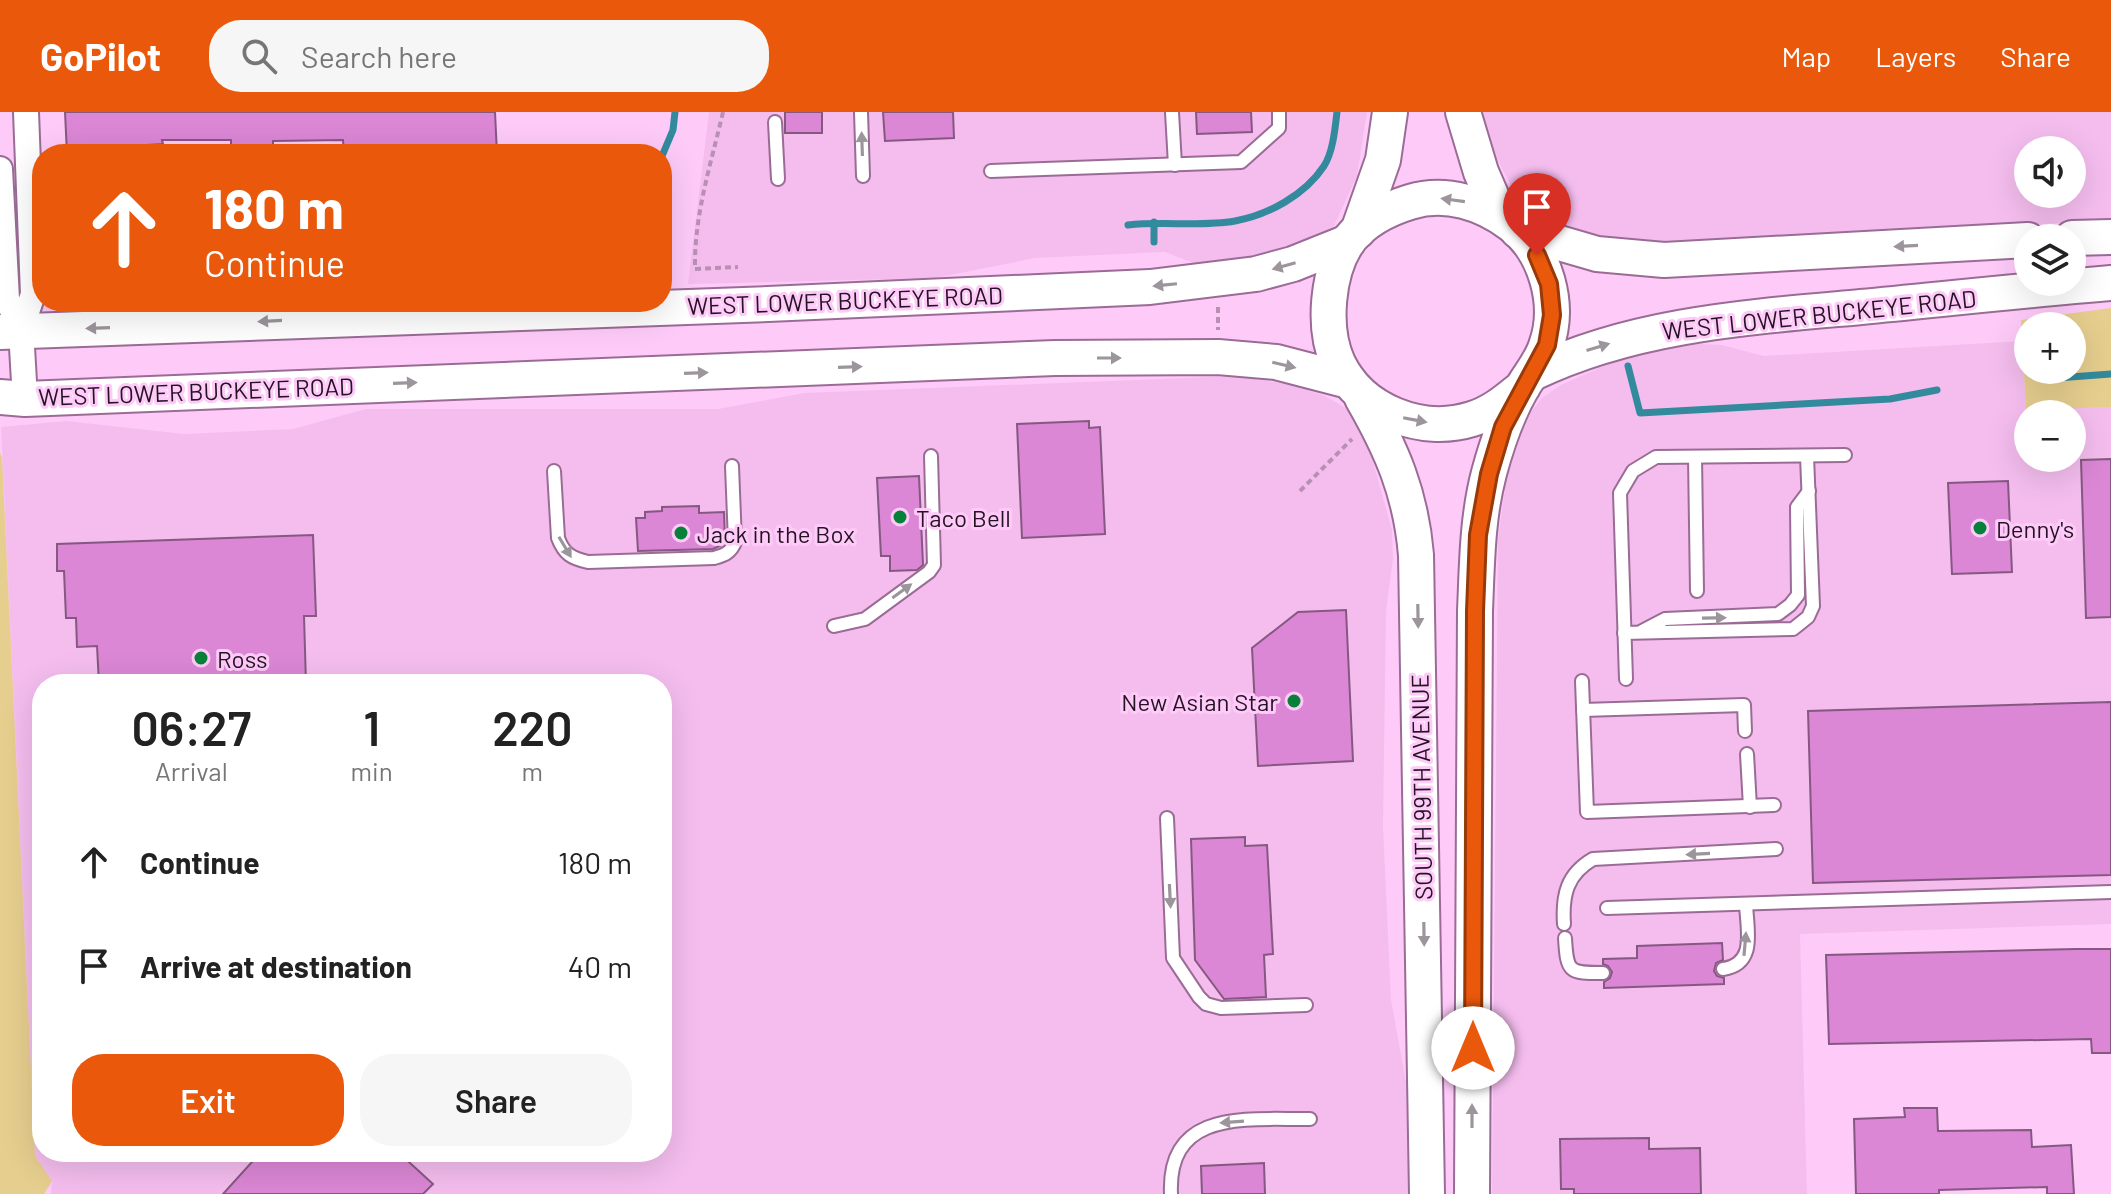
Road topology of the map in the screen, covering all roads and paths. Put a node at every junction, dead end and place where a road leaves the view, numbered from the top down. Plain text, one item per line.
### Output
1 (26, 112) edge
2 (723, 112) edge
3 (861, 112) edge
4 (1172, 112) edge
5 (1279, 112) edge
6 (1390, 112) edge
7 (1463, 112) edge
8 (775, 122) dead end
9 (1175, 165) junction
10 (0, 169) edge
11 (991, 171) dead end
12 (863, 176) dead end
13 (778, 179) dead end
14 (1509, 223) junction
15 (1353, 237) junction
16 (2111, 237) edge
17 (2086, 238) edge
18 (2014, 241) edge
19 (738, 267) dead end
20 (32, 268) edge
21 (2111, 283) edge
22 (32, 296) edge
23 (1218, 306) dead end
24 (672, 307) edge
25 (543, 312) edge
26 (10, 331) edge
27 (1218, 332) dead end
28 (1528, 380) junction
29 (1354, 386) junction
30 (12, 398) edge
31 (1352, 439) dead end
32 (1845, 455) dead end
33 (931, 456) dead end
34 (1807, 456) junction
35 (1695, 457) junction
36 (732, 466) dead end
37 (554, 471) dead end
38 (1300, 491) dead end
39 (1809, 491) junction
40 (1697, 591) dead end
41 (834, 626) dead end
42 (1624, 633) junction
43 (1640, 633) junction
44 (1626, 679) dead end
45 (1582, 681) dead end
46 (1583, 710) junction
47 (1745, 731) dead end
48 (1747, 754) dead end
49 (1774, 805) dead end
50 (1750, 807) junction
51 (1167, 818) dead end
52 (1776, 849) dead end
53 (2111, 892) edge
54 (1746, 904) junction
55 (1607, 908) dead end
56 (1564, 924) dead end
57 (1565, 938) dead end
58 (1723, 969) dead end
59 (1603, 973) dead end
60 (1306, 1005) dead end
61 (1473, 1019) junction
62 (1425, 1046) junction
63 (1310, 1119) dead end
64 (1171, 1194) edge
65 (1427, 1194) edge
66 (1472, 1194) edge

1 - 20 street
2 - 19 path
12 -> 3 lane
4 - 9 lane
5 - 9 lane
6 - 15 main road
7 - 14 main road
8 - 13 lane
9 - 11 lane
10 - 26 street
14 -> 15 main road
18 -> 14 main road
14 - 28 main road
15 -> 24 main road, WEST LOWER BUCKEYE ROAD
15 - 29 main road
16 - 17 main road
28 -> 21 main road, WEST LOWER BUCKEYE ROAD
22 - 26 street
23 - 27 path
25 -> 26 main road, WEST LOWER BUCKEYE ROAD
26 - 30 street
29 -> 28 main road
28 - 61 main road
30 -> 29 main road, WEST LOWER BUCKEYE ROAD
29 -> 62 main road, SOUTH 99TH AVENUE
31 - 38 path
32 - 34 lane
41 -> 33 lane
34 - 35 lane
34 - 39 lane
35 - 40 lane
35 - 42 lane
37 -> 36 lane
43 -> 39 lane
39 - 43 lane
42 - 43 lane
42 - 44 lane
45 - 46 lane
46 - 47 lane
46 - 50 lane
48 - 50 lane
49 - 50 lane
51 -> 60 lane
52 -> 56 lane
53 - 54 lane
54 - 55 lane
58 -> 54 lane
57 - 59 lane
61 - 62 lane
66 -> 61 main road
62 - 65 main road, SOUTH 99TH AVENUE
63 -> 64 lane

